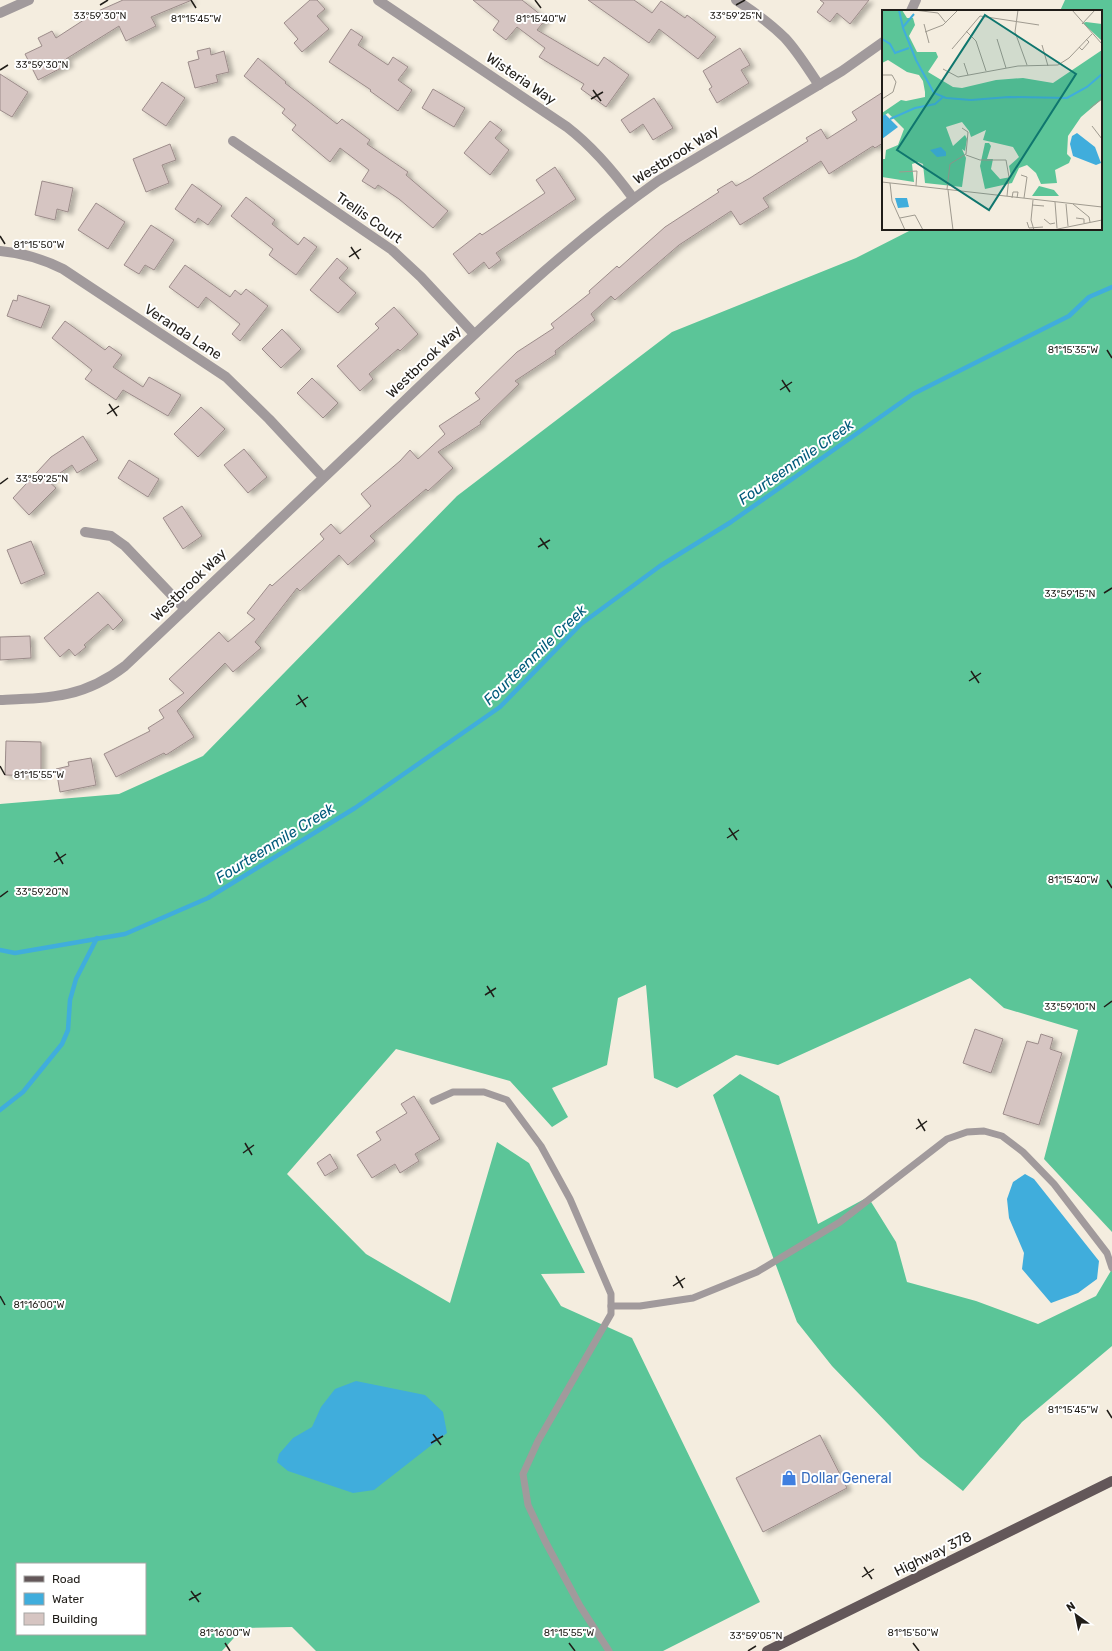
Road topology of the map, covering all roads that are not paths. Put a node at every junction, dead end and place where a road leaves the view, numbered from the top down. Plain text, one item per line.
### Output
1 (29, 0) edge
2 (378, 0) edge
3 (736, 0) edge
4 (916, 0) edge
5 (911, 10) edge
6 (0, 13) edge
7 (882, 43) edge
8 (819, 85) junction
9 (233, 141) dead end
10 (633, 198) junction
11 (0, 251) edge
12 (474, 334) junction
13 (323, 478) junction
14 (85, 532) dead end
15 (185, 609) junction
16 (0, 700) edge
17 (433, 1101) dead end
18 (1112, 1268) edge
19 (611, 1306) junction
20 (1112, 1481) edge
21 (609, 1651) edge
22 (767, 1651) edge

1 - 6 street
2 - 10 street, Wisteria Way
3 - 8 street
4 - 5 street
7 - 8 street, Westbrook Way
8 - 10 street, Westbrook Way
9 - 12 street, Trellis Court
10 - 12 street, Westbrook Way
11 - 13 street, Veranda Lane
12 - 13 street, Westbrook Way
13 - 15 street, Westbrook Way
14 - 15 street
15 - 16 street, Westbrook Way
17 - 19 lane
18 - 19 lane
19 - 21 lane
20 - 22 main road, Highway 378

